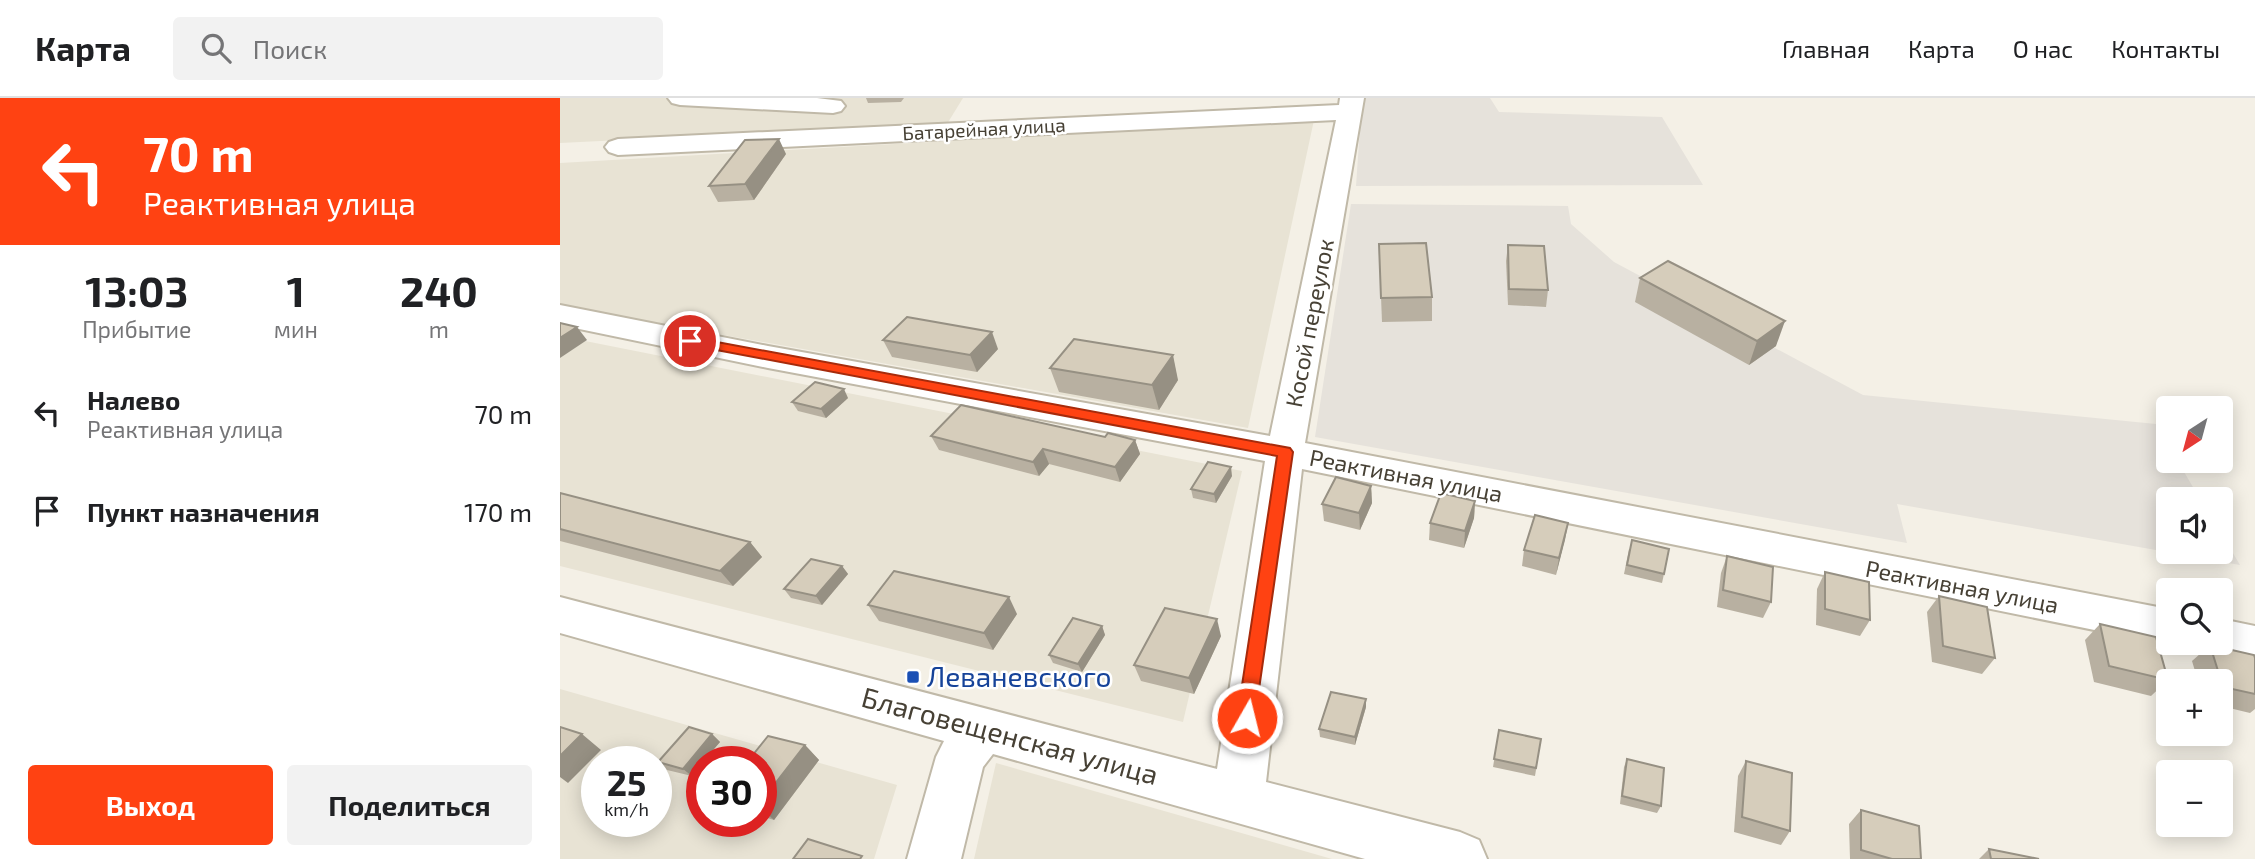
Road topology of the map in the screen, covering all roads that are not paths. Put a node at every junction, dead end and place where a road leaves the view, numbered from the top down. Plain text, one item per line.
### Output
1 (680, 98) edge
2 (731, 99) edge
3 (835, 102) edge
4 (1351, 105) edge
5 (812, 138) junction
6 (618, 147) dead end
7 (560, 315) edge
8 (1285, 452) junction
9 (560, 615) edge
10 (2156, 625) edge
11 (2233, 640) edge
12 (2255, 645) edge
13 (984, 728) junction
14 (1239, 798) junction
15 (934, 859) edge
16 (1460, 859) edge

1 - 2 street
2 - 3 street
3 - 5 street
4 - 5 street, Батарейная улица
4 - 8 street, Косой переулок
5 - 6 street, Батарейная улица
7 - 8 street, Реактивная улица
8 - 10 street, Реактивная улица
8 - 14 street, Косой переулок
9 - 13 street, Благовещенская улица
11 - 12 street
13 - 14 street, Благовещенская улица
13 - 15 street
14 - 16 street, Благовещенская улица

